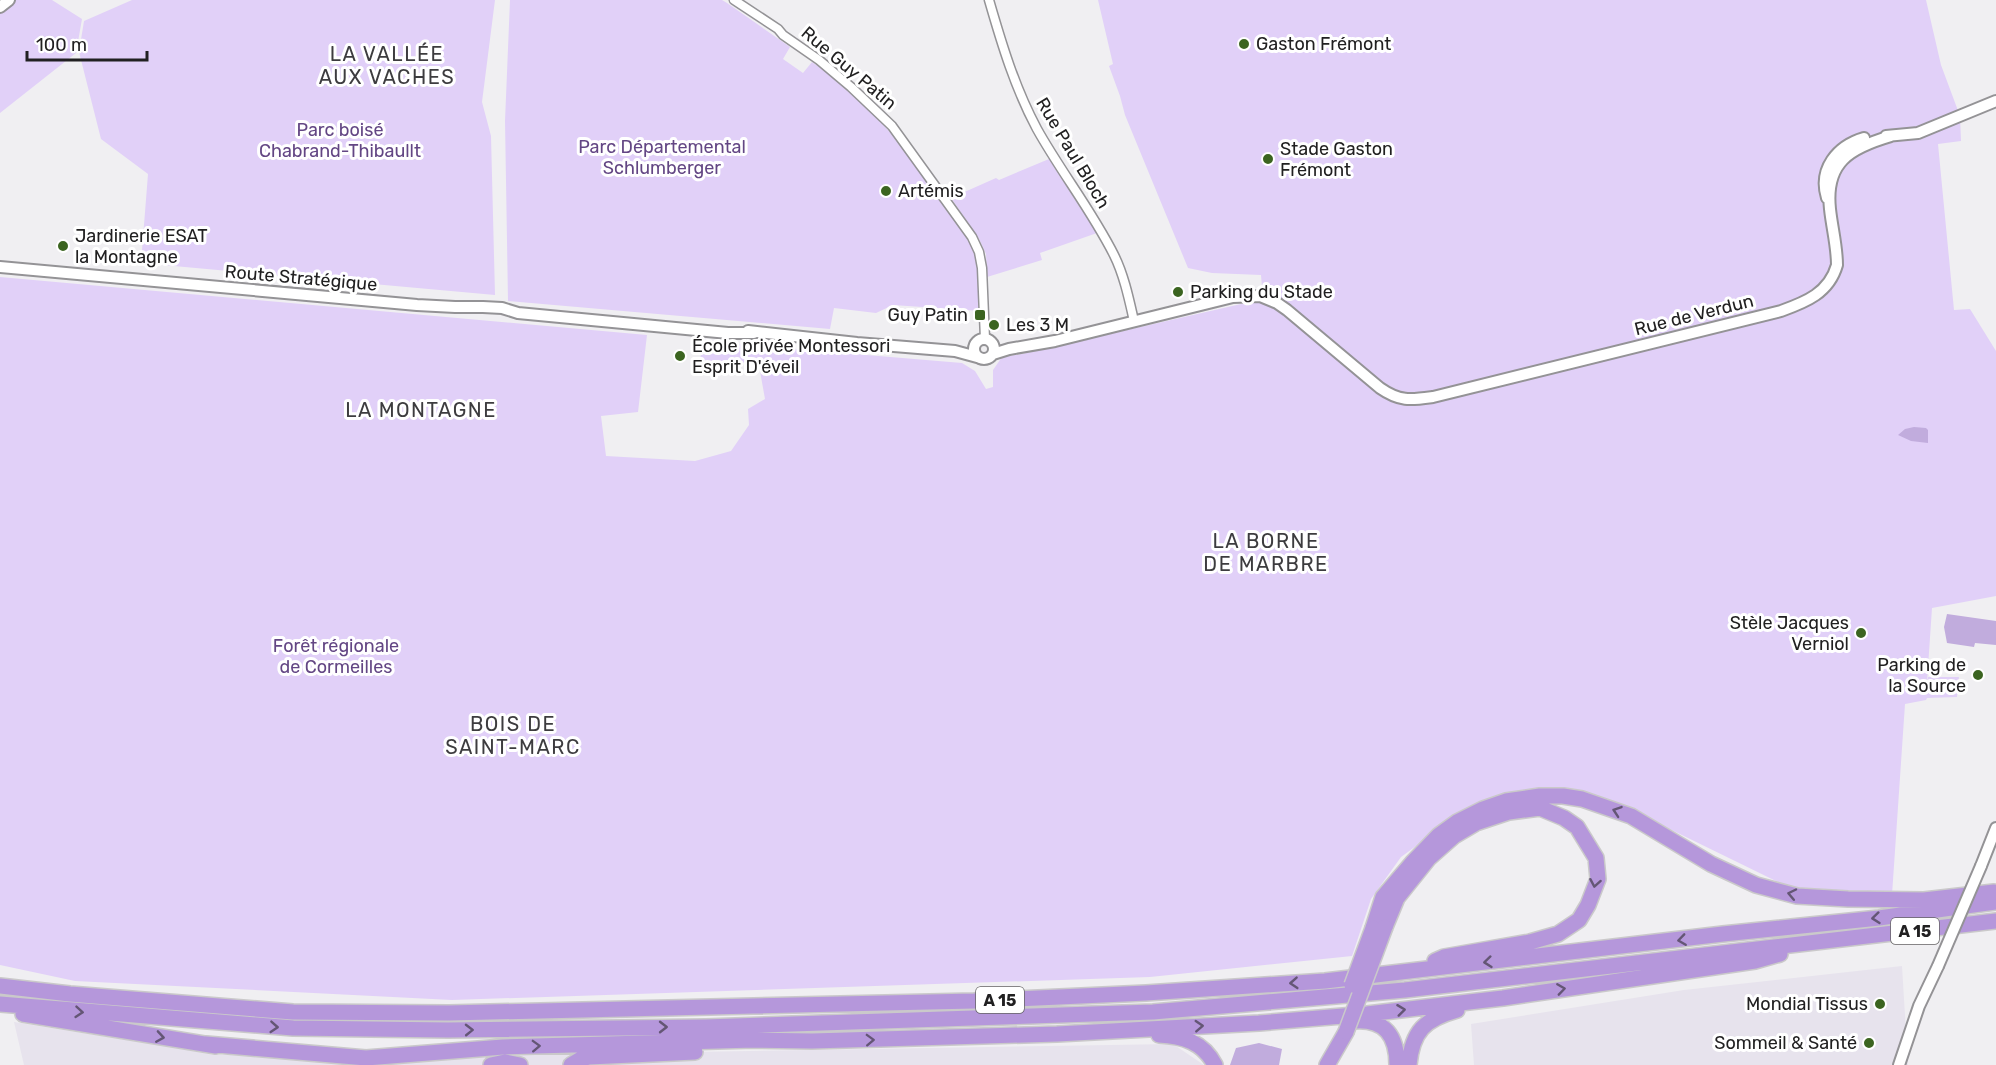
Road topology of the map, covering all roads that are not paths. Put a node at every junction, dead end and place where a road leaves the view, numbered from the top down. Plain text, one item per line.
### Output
1 (9, 0) edge
2 (734, 0) edge
3 (988, 0) edge
4 (0, 8) edge
5 (1996, 101) edge
6 (0, 267) edge
7 (1134, 321) junction
8 (987, 345) junction
9 (955, 351) junction
10 (977, 357) junction
11 (1487, 383) joint
12 (1996, 828) edge
13 (1996, 894) edge
14 (1996, 902) edge
15 (1996, 921) edge
16 (1379, 927) junction
17 (1833, 941) junction
18 (1417, 969) junction
19 (0, 986) edge
20 (1503, 998) junction
21 (0, 1005) edge
22 (1259, 1023) junction
23 (1340, 1032) junction
24 (1057, 1034) junction
25 (812, 1041) junction
26 (206, 1044) junction
27 (334, 1065) edge
28 (491, 1065) edge
29 (520, 1065) edge
30 (571, 1065) edge
31 (1215, 1065) edge
32 (1318, 1065) edge
33 (1328, 1065) edge
34 (1336, 1065) edge
35 (1397, 1065) edge
36 (1409, 1065) edge
37 (1899, 1065) edge

1 - 4 street
2 - 8 street, Rue Guy Patin
3 - 7 street, Rue Paul Bloch
5 - 11 street, Rue de Verdun
6 - 9 street, Route Stratégique
7 - 8 street, Route Stratégique
7 - 11 street, Route Stratégique
8 - 9 street, Route Stratégique
8 - 10 street
8 - 10 street
9 - 10 street, Route Stratégique
12 - 37 street, bridge
13 -> 16 highway
14 -> 18 highway, A 15
15 - 17 highway, A 15
16 -> 18 highway
16 - 23 highway, bridge
20 -> 17 highway
21 -> 17 highway, A 15
18 -> 19 highway, A 15
22 -> 20 highway
20 - 36 highway
21 -> 26 highway
24 -> 22 highway
22 - 35 highway
23 - 32 highway
23 - 33 highway
23 - 34 highway
25 -> 24 highway
24 - 31 highway
26 -> 25 highway
25 - 30 highway
26 - 27 highway
28 - 29 highway

